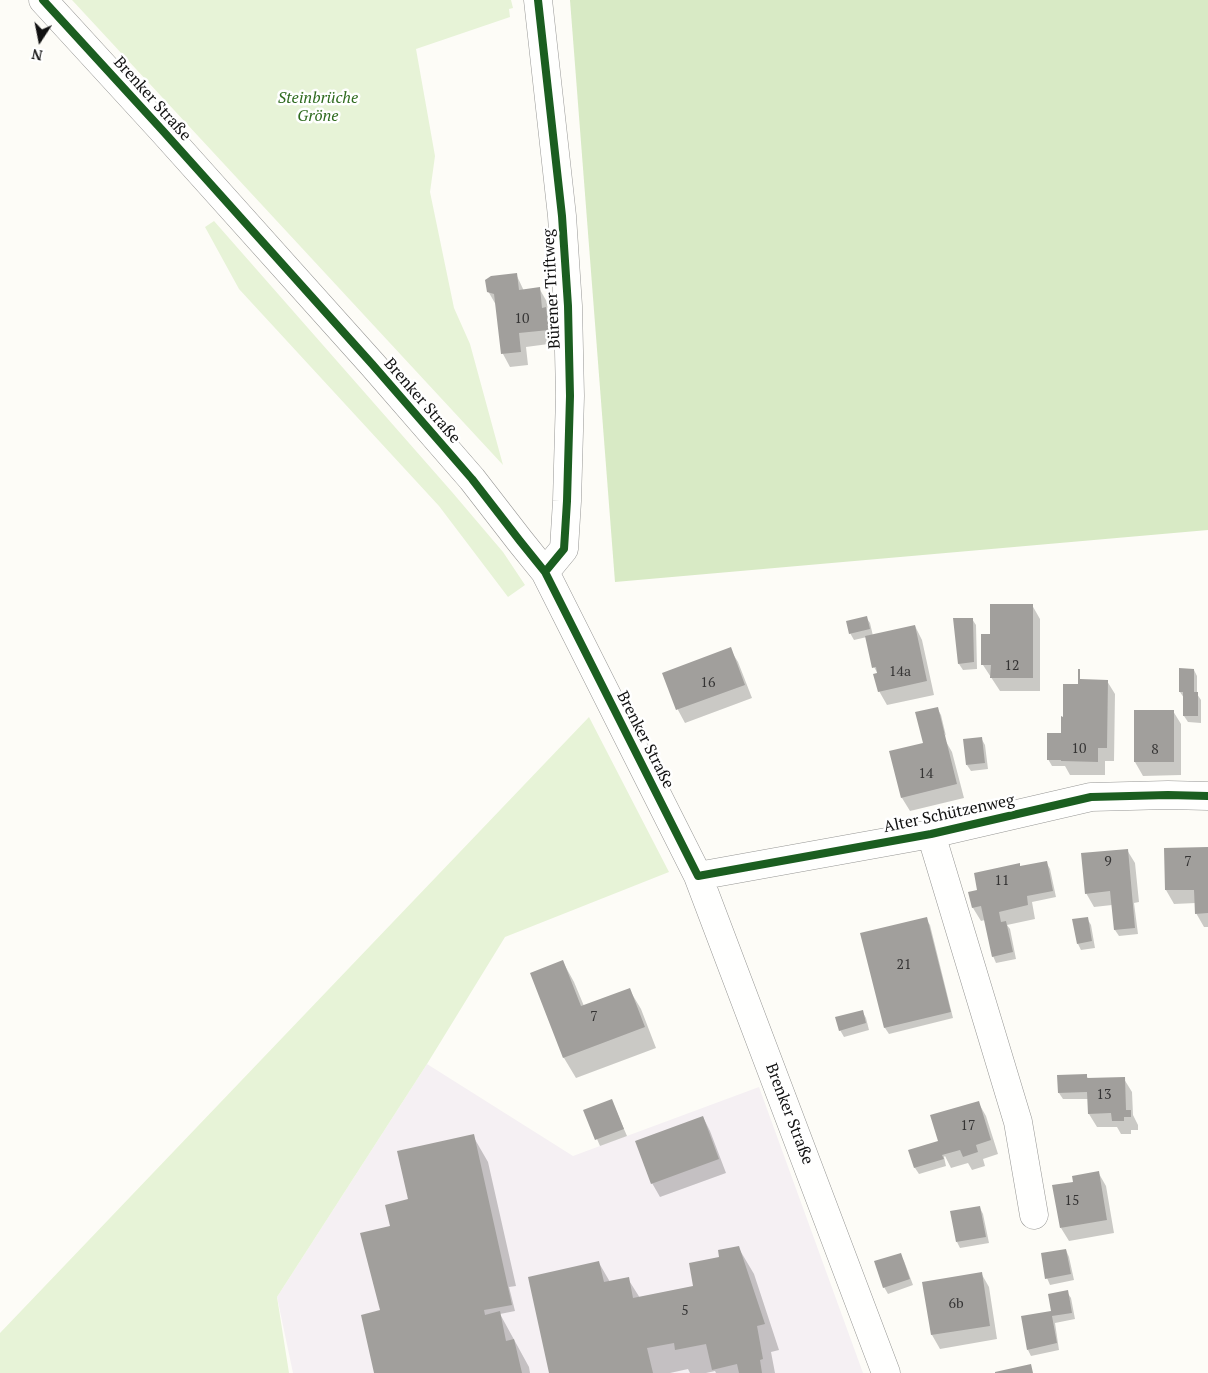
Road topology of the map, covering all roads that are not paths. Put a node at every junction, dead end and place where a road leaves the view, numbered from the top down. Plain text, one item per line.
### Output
1 (43, 0) edge
2 (538, 0) edge
3 (546, 572) junction
4 (1208, 796) edge
5 (931, 834) junction
6 (698, 876) junction
7 (1034, 1216) dead end
8 (886, 1373) edge

1 - 3 street, Brenker Straße
2 - 3 street, Bürener Triftweg
3 - 6 street, Brenker Straße
4 - 5 street, Alter Schützenweg
5 - 6 street, Alter Schützenweg
5 - 7 street, Alter Schützenweg
6 - 8 street, Brenker Straße

